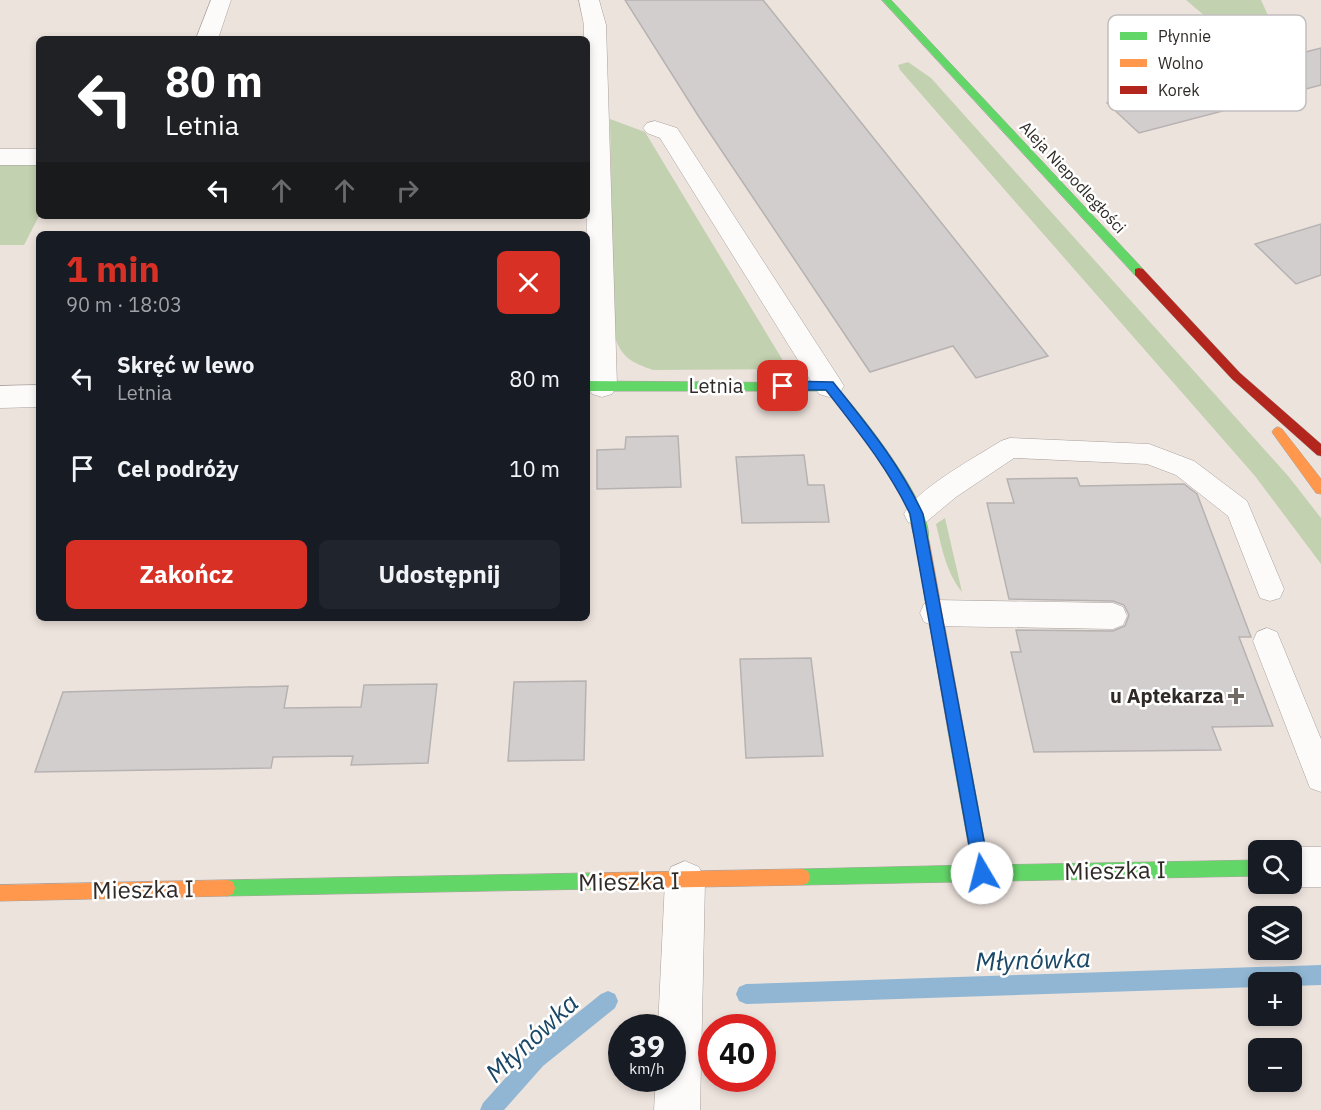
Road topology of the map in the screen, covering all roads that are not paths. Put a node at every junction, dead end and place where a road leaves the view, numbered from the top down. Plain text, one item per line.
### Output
1 (221, 0) edge
2 (589, 0) edge
3 (886, 0) edge
4 (208, 36) edge
5 (655, 128) dead end
6 (0, 157) edge
7 (36, 157) edge
8 (1236, 376) junction
9 (594, 386) edge
10 (829, 386) junction
11 (36, 396) edge
12 (0, 397) edge
13 (1321, 451) edge
14 (1321, 489) edge
15 (917, 514) junction
16 (1270, 589) dead end
17 (934, 613) junction
18 (1113, 616) dead end
19 (1267, 641) dead end
20 (1321, 777) edge
21 (1302, 867) edge
22 (1321, 867) edge
23 (1248, 868) edge
24 (982, 873) junction
25 (685, 881) junction
26 (0, 893) edge
27 (677, 1110) edge

1 - 4 street
2 - 9 street
3 - 8 street, Aleja Niepodległości
5 - 10 street
6 - 7 street
8 - 13 street, Aleja Niepodległości
8 - 14 street, Aleja Niepodległości
9 - 10 street, Letnia
10 - 15 street
11 - 12 street
15 - 16 lane
15 - 17 street
17 - 18 lane
17 - 24 street
19 - 20 lane
21 - 22 street
23 - 24 street, Mieszka I
24 - 25 street, Mieszka I
25 - 26 street, Mieszka I
25 - 27 street

